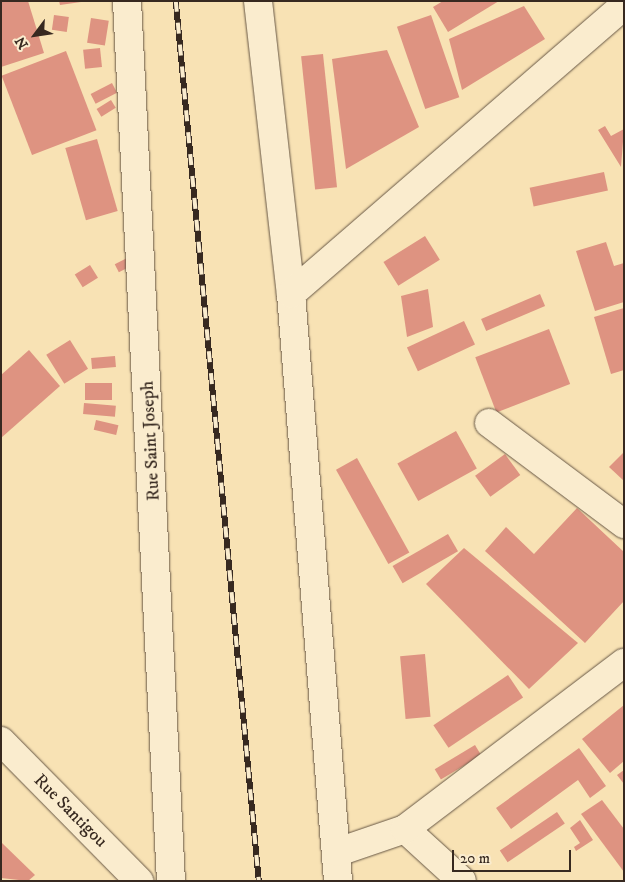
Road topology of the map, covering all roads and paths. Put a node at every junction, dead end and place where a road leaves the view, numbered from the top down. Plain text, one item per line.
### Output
1 (128, 1) edge
2 (258, 1) edge
3 (614, 13) edge
4 (291, 294) junction
5 (489, 423) dead end
6 (624, 524) edge
7 (624, 663) edge
8 (1, 741) edge
9 (405, 829) junction
10 (338, 852) junction
11 (139, 881) edge
12 (171, 881) edge
13 (338, 881) edge
14 (462, 881) edge

1 - 12 street, Rue Saint Joseph
2 - 4 street
3 - 4 street
4 - 10 street
5 - 6 street
7 - 9 street
8 - 11 street, Rue Santigou
9 - 10 street
9 - 14 street
10 - 13 street

